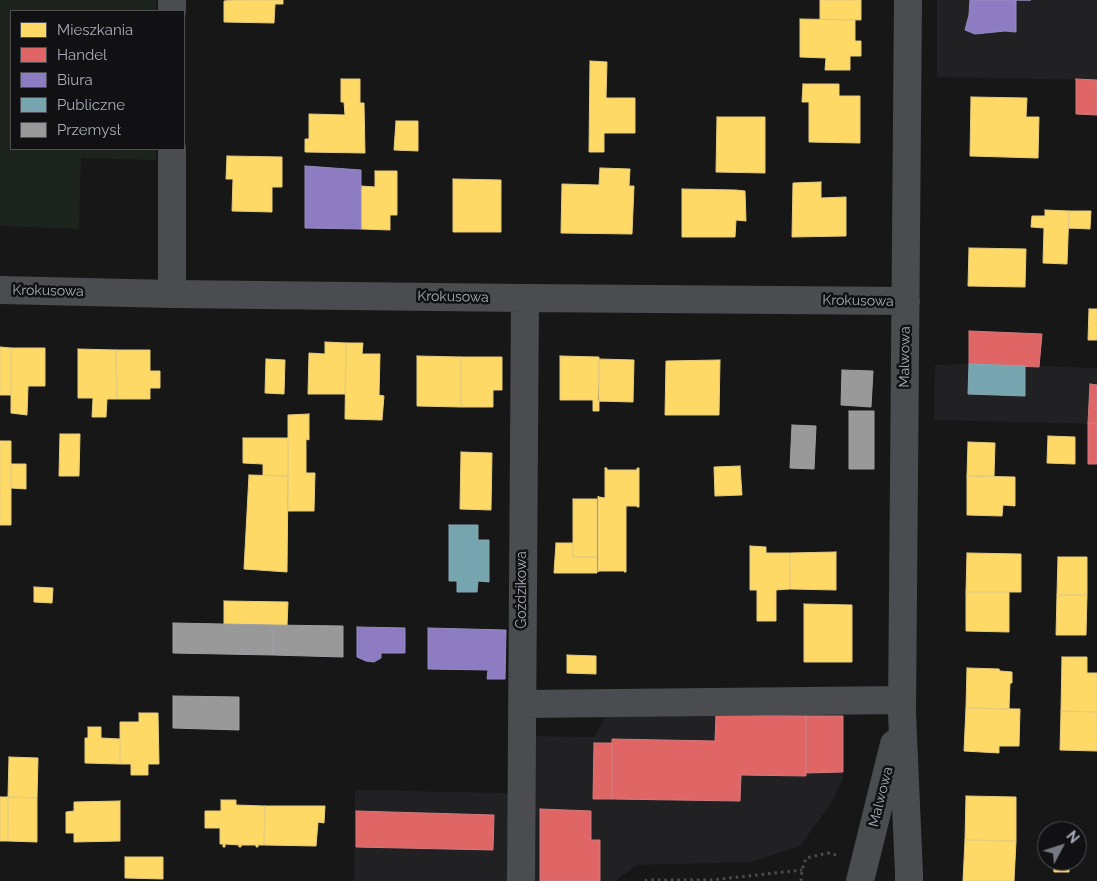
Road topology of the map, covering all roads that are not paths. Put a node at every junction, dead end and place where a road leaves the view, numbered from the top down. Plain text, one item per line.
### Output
1 (908, 0) edge
2 (172, 150) edge
3 (0, 290) edge
4 (172, 294) junction
5 (524, 298) junction
6 (906, 301) junction
7 (522, 704) junction
8 (902, 706) junction
9 (521, 881) edge
10 (860, 881) edge
11 (909, 881) edge

1 - 6 street, Malwowa
2 - 4 street
3 - 4 street, Krokusowa
4 - 5 street, Krokusowa
5 - 6 street, Krokusowa
5 - 7 street, Goździkowa
6 - 8 street, Malwowa
7 - 8 street
7 - 9 street, Goździkowa
8 - 10 street, Malwowa
8 - 11 street, Malwowa

